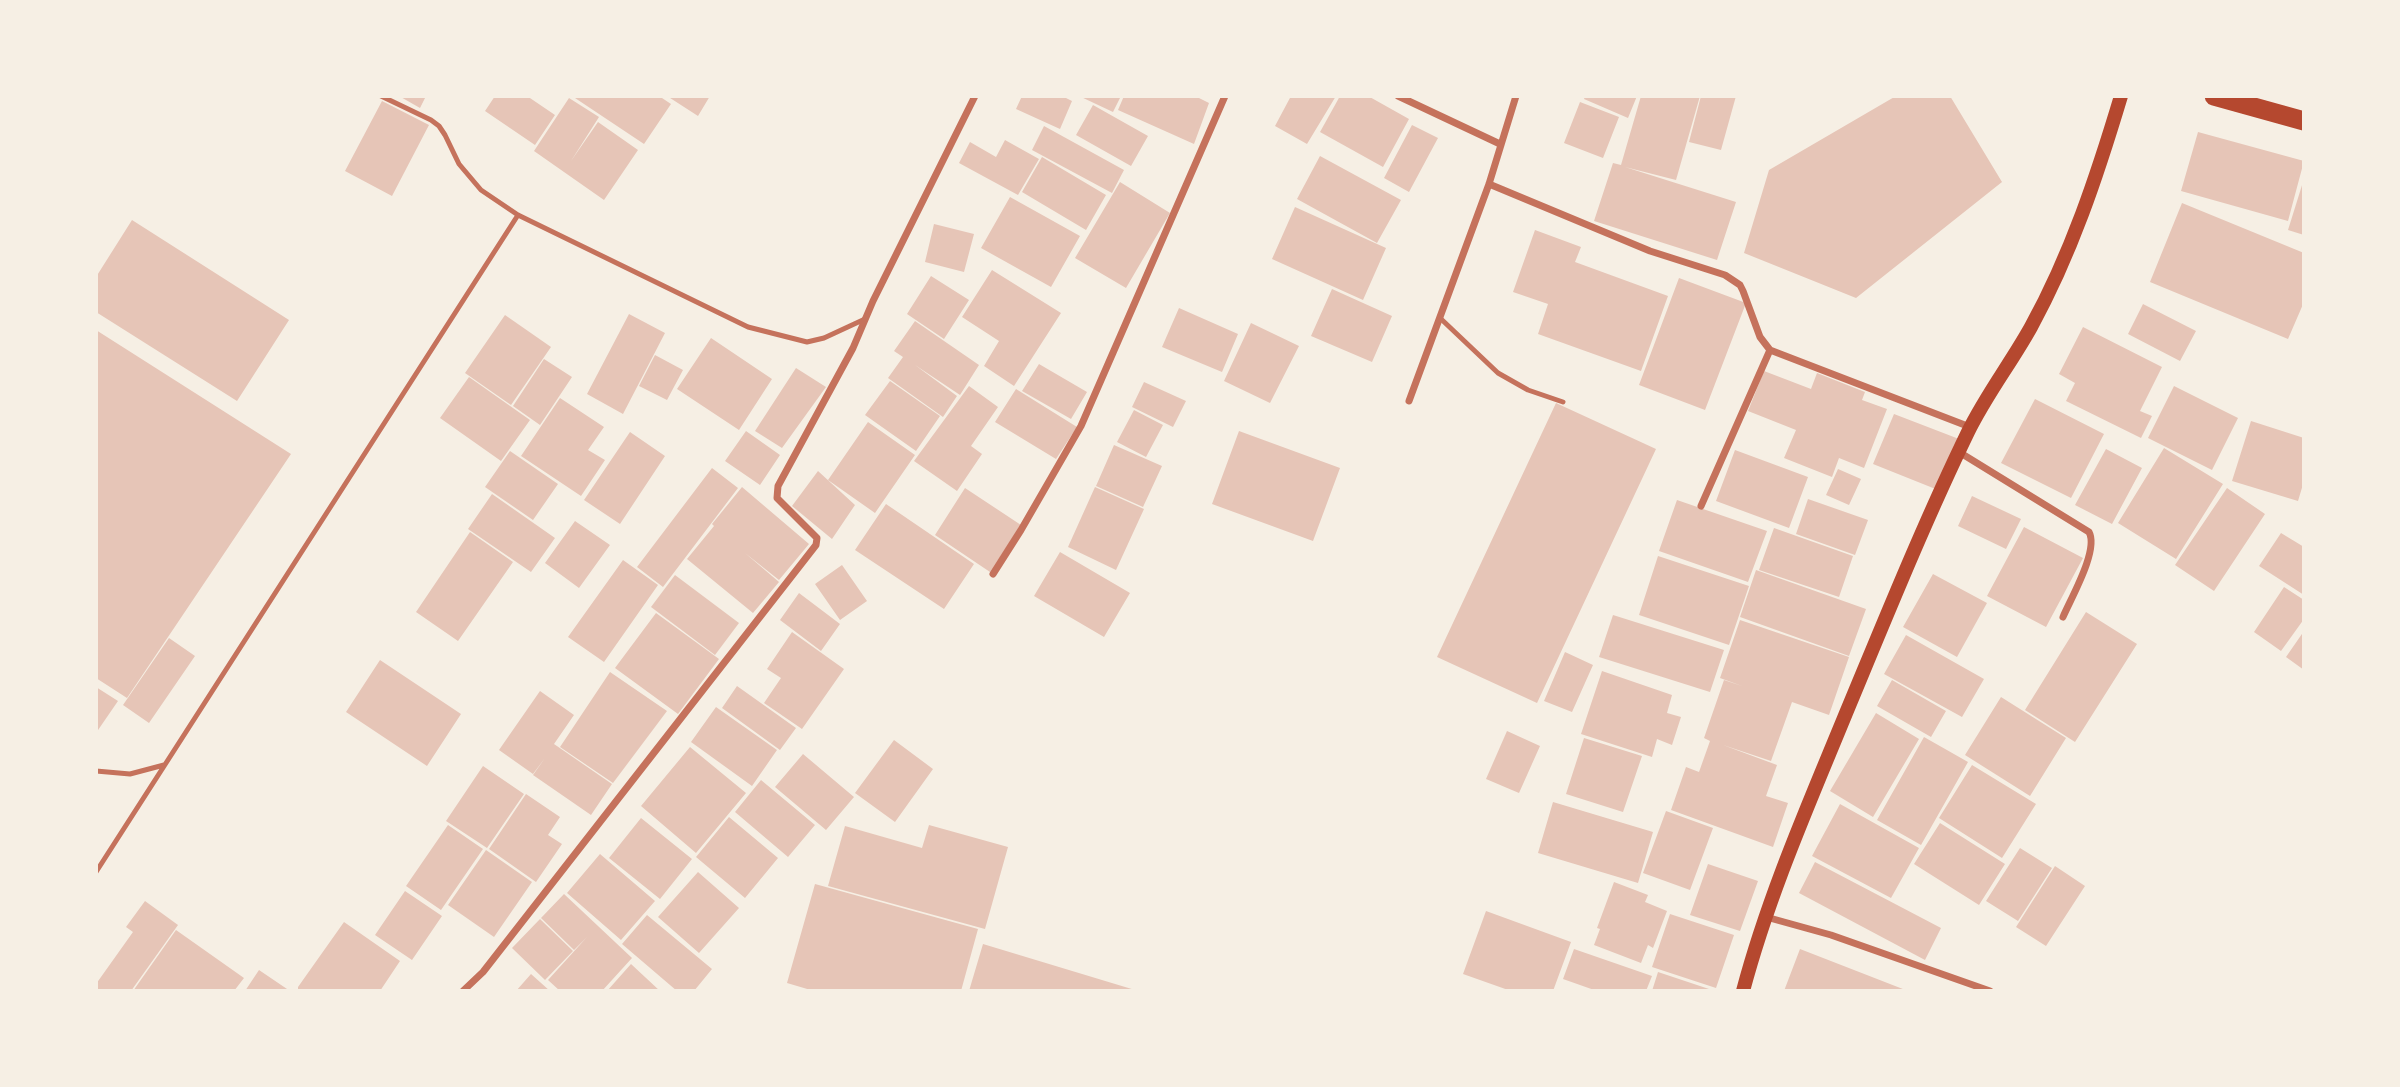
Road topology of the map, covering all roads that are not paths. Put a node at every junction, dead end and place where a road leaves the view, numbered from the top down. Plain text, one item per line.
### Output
1 (381, 96) edge
2 (975, 96) edge
3 (1225, 96) edge
4 (1398, 96) edge
5 (1516, 96) edge
6 (2121, 96) edge
7 (2214, 96) edge
8 (2304, 121) edge
9 (1500, 144) junction
10 (1489, 184) junction
11 (517, 215) junction
12 (1440, 318) junction
13 (865, 319) junction
14 (1770, 350) junction
15 (1409, 401) dead end
16 (1563, 402) dead end
17 (1970, 427) junction
18 (1959, 451) junction
19 (1701, 506) dead end
20 (993, 574) dead end
21 (2063, 617) dead end
22 (164, 765) junction
23 (96, 771) edge
24 (96, 872) edge
25 (1766, 916) junction
26 (463, 991) edge
27 (1742, 991) edge
28 (1990, 991) edge

1 - 11 lane
2 - 13 street
3 - 20 street
4 - 9 street
5 - 9 street
6 - 17 main road
7 - 8 highway
9 - 10 street
10 - 12 street
10 - 14 street
11 - 13 lane
11 - 22 lane
12 - 15 street
12 - 16 lane
13 - 26 street
14 - 17 street
14 - 19 street
17 - 18 main road
18 - 21 street
18 - 25 main road
22 - 23 lane
22 - 24 lane
25 - 27 main road
25 - 28 street

